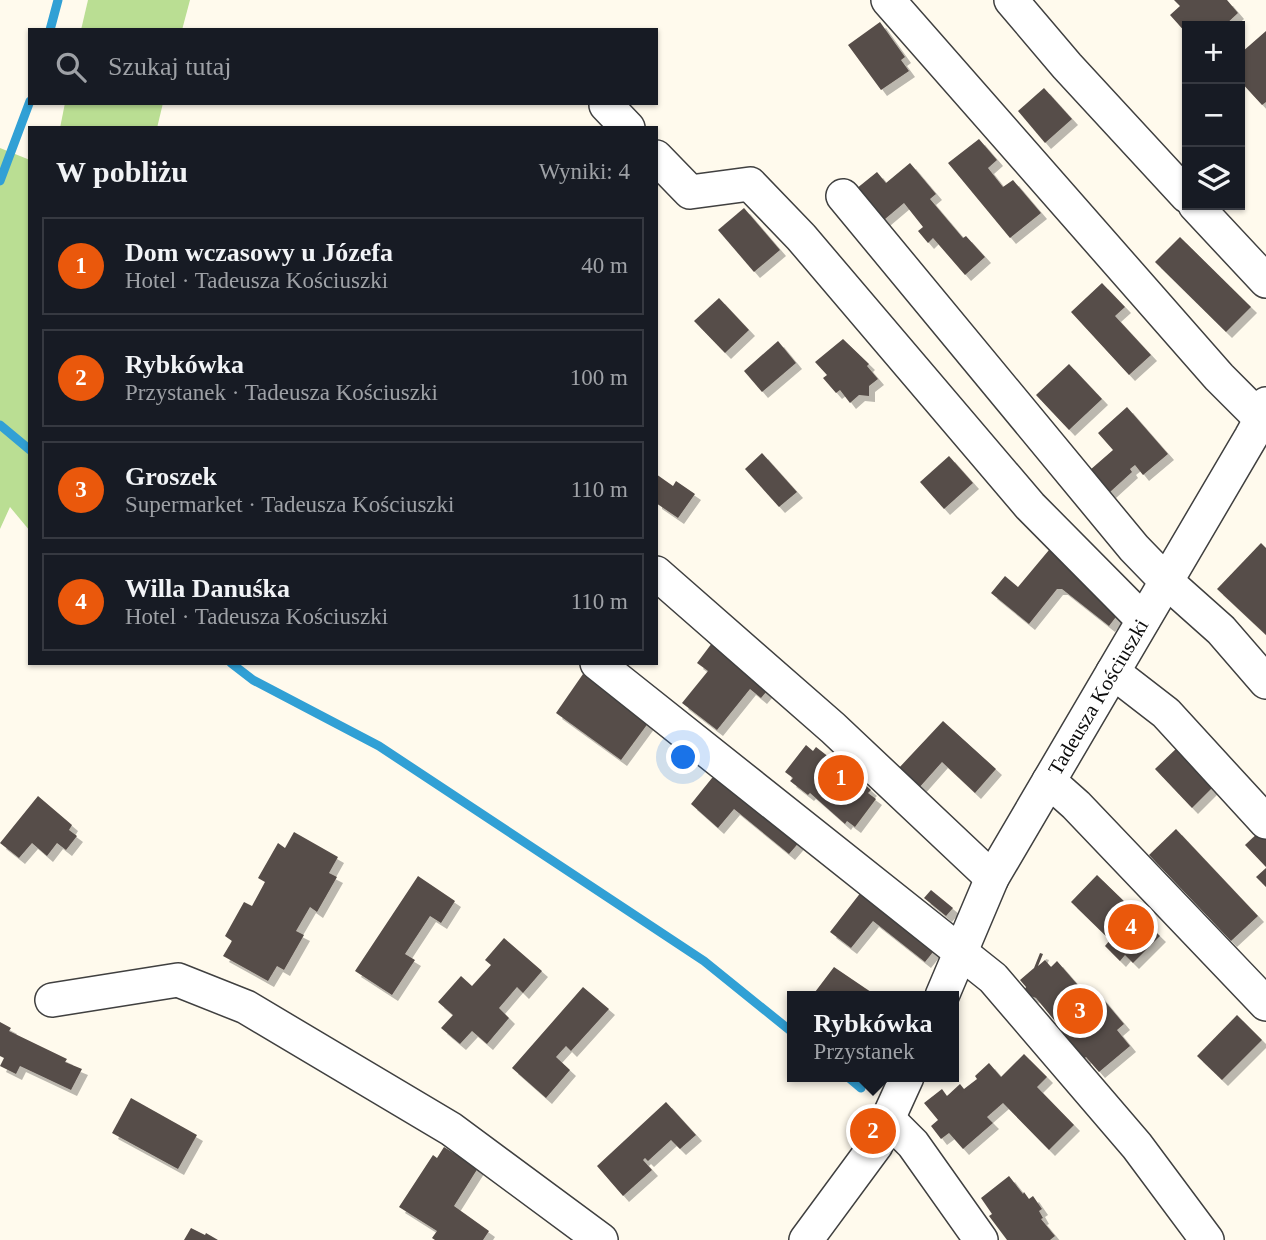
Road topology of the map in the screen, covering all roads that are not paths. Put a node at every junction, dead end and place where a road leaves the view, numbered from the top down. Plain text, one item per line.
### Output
1 (888, 0) edge
2 (1011, 0) edge
3 (658, 159) edge
4 (1182, 191) edge
5 (843, 196) dead end
6 (1200, 210) edge
7 (1266, 281) edge
8 (1261, 426) edge
9 (658, 575) edge
10 (1166, 581) junction
11 (1143, 620) junction
12 (600, 665) edge
13 (1113, 672) junction
14 (1266, 682) edge
15 (1049, 781) junction
16 (1266, 822) edge
17 (992, 878) junction
18 (961, 952) junction
19 (944, 991) edge
20 (52, 1000) dead end
21 (1266, 1004) edge
22 (905, 1082) edge
23 (882, 1132) junction
24 (601, 1240) edge
25 (806, 1240) edge
26 (981, 1240) edge
27 (1207, 1240) edge

1 - 8 street
2 - 4 street
3 - 11 street
5 - 10 street
6 - 7 street
8 - 10 street, Tadeusza Kościuszki
9 - 17 street
10 - 11 street, Tadeusza Kościuszki
10 - 14 street
11 - 13 street, Tadeusza Kościuszki
12 - 18 street
13 - 15 street, Tadeusza Kościuszki
13 - 16 street
15 - 17 street, Tadeusza Kościuszki
15 - 21 street
17 - 18 street, Tadeusza Kościuszki
18 - 19 street, Tadeusza Kościuszki
18 - 27 street
20 - 24 street
22 - 23 street
23 - 25 street
23 - 26 street

